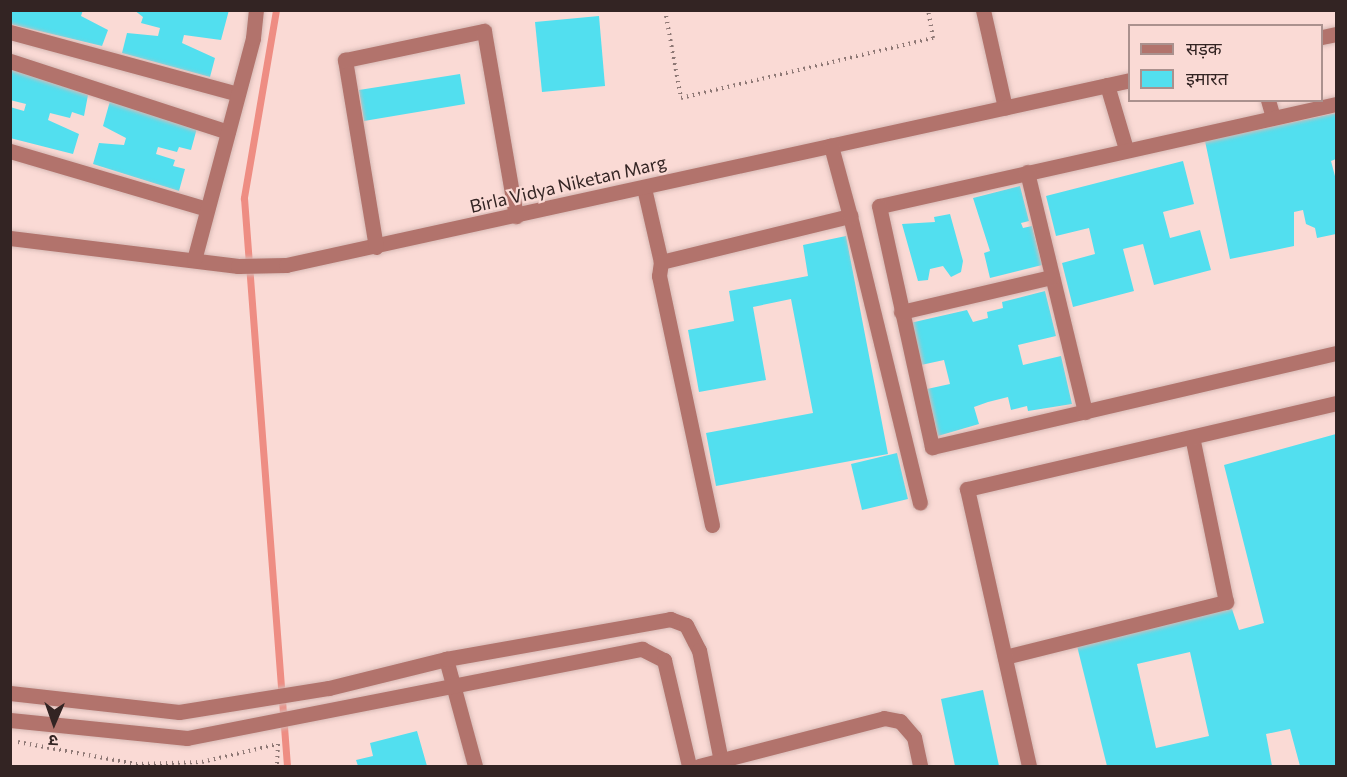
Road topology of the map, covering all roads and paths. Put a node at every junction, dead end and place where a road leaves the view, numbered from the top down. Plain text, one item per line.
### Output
1 (256, 10) edge
2 (665, 10) edge
3 (928, 10) edge
4 (983, 10) edge
5 (10, 32) edge
6 (10, 61) edge
7 (1128, 80) edge
8 (1107, 85) junction
9 (238, 94) junction
10 (1269, 102) edge
11 (1336, 104) edge
12 (1005, 108) junction
13 (1273, 117) junction
14 (228, 132) junction
15 (831, 146) junction
16 (1125, 149) junction
17 (10, 151) edge
18 (1027, 171) junction
19 (644, 188) junction
20 (207, 209) junction
21 (516, 216) junction
22 (850, 216) junction
23 (10, 238) edge
24 (376, 247) junction
25 (194, 260) junction
26 (661, 262) junction
27 (1052, 277) junction
28 (902, 312) junction
29 (1336, 353) edge
30 (1336, 403) edge
31 (1085, 412) junction
32 (1192, 437) junction
33 (920, 503) dead end
34 (712, 525) dead end
35 (1005, 657) junction
36 (446, 659) junction
37 (451, 687) junction
38 (329, 688) junction
39 (10, 693) edge
40 (335, 712) junction
41 (10, 720) edge
42 (722, 764) edge
43 (475, 766) edge
44 (689, 766) edge
45 (699, 766) edge
46 (920, 766) edge
47 (1029, 766) edge

1 - 9 street
2 - 3 path
4 - 12 street
5 - 9 street
6 - 14 street
7 - 8 street, Birla Vidya Niketan Marg
8 - 12 street, Birla Vidya Niketan Marg
8 - 16 street
9 - 14 street
10 - 13 street
11 - 13 street
12 - 15 street, Birla Vidya Niketan Marg
13 - 16 street
14 - 20 street
15 - 19 street, Birla Vidya Niketan Marg
15 - 22 street
16 - 18 street
17 - 20 street
18 - 27 street
18 - 28 street
19 - 21 street, Birla Vidya Niketan Marg
19 - 26 street
20 - 25 street
21 - 24 street, Birla Vidya Niketan Marg
21 - 24 street
22 - 26 street
22 - 33 street
23 - 25 street, Birla Vidya Niketan Marg
24 - 25 street, Birla Vidya Niketan Marg
26 - 34 street
27 - 28 street
27 - 31 street
28 - 31 street
29 - 31 street
30 - 32 street
32 - 35 street
32 - 35 street
35 - 47 street
36 - 37 street
36 - 38 street
36 - 42 street
37 - 40 street
37 - 43 street
37 - 44 street
38 - 39 street
38 - 40 street
40 - 41 street
42 - 45 street
42 - 46 street

